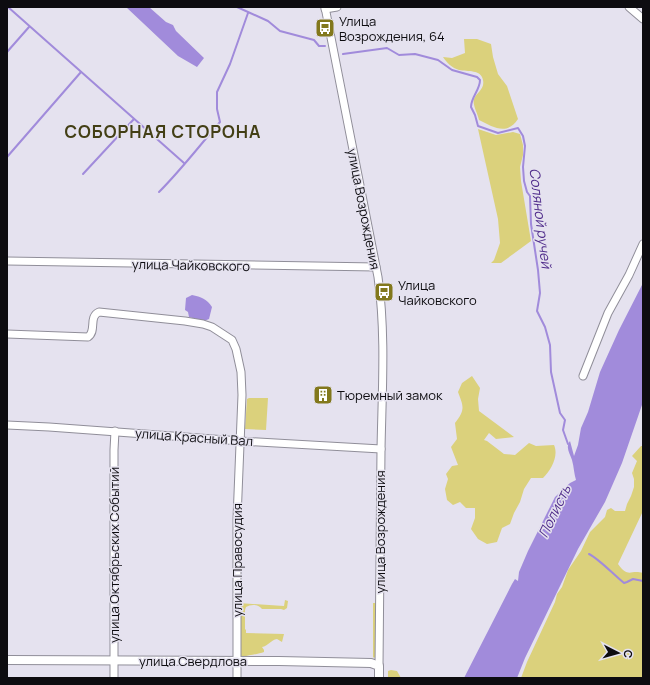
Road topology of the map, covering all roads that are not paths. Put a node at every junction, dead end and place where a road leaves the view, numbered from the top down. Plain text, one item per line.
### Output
1 (337, 7) edge
2 (630, 7) edge
3 (325, 8) edge
4 (643, 19) edge
5 (643, 244) edge
6 (7, 261) edge
7 (376, 267) junction
8 (7, 334) edge
9 (583, 376) dead end
10 (7, 425) edge
11 (115, 431) junction
12 (240, 441) junction
13 (381, 449) junction
14 (7, 660) edge
15 (114, 660) junction
16 (237, 662) junction
17 (379, 666) junction
18 (114, 678) edge
19 (237, 678) edge
20 (380, 678) edge

1 - 3 street
2 - 4 street
3 - 7 street, улица Возрождения
5 - 9 street
6 - 7 street, улица Чайковского
7 - 13 street, улица Возрождения
8 - 12 street, улица Правосудия
10 - 11 street, улица Красный Вал
11 - 12 street, улица Красный Вал
11 - 15 street, улица Октябрьских Событий
12 - 13 street, улица Красный Вал
12 - 16 street, улица Правосудия
13 - 17 street, улица Возрождения
14 - 15 street, улица Свердлова
15 - 16 street, улица Свердлова
15 - 18 street, улица Октябрьских Событий
16 - 17 street, улица Свердлова
16 - 19 street, улица Правосудия
17 - 20 street, улица Возрождения

